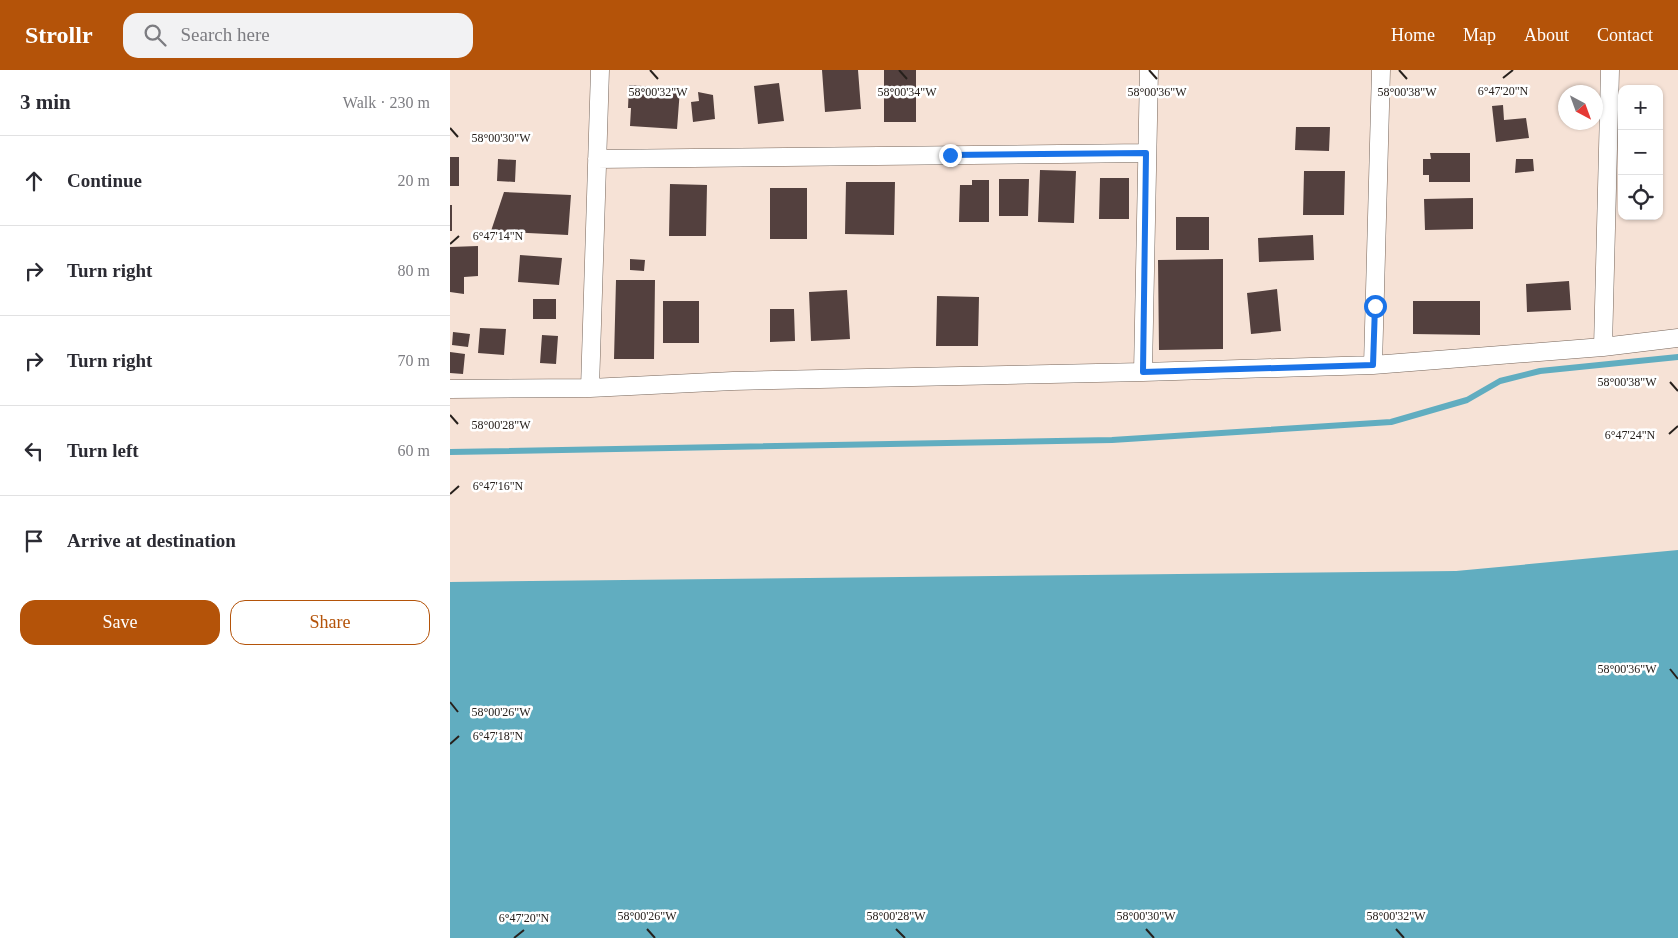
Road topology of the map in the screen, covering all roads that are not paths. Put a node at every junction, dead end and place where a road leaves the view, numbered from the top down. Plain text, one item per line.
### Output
1 (600, 70) edge
2 (1149, 70) edge
3 (1381, 70) edge
4 (1610, 70) edge
5 (1146, 153) junction
6 (597, 159) junction
7 (1678, 338) edge
8 (1603, 348) junction
9 (1373, 365) junction
10 (1143, 372) junction
11 (590, 388) junction
12 (450, 390) edge

1 - 6 street
2 - 5 street
3 - 9 street
4 - 8 street
5 - 6 street
5 - 10 street
6 - 11 street
7 - 8 street
8 - 9 street
9 - 10 street
10 - 11 street
11 - 12 street

